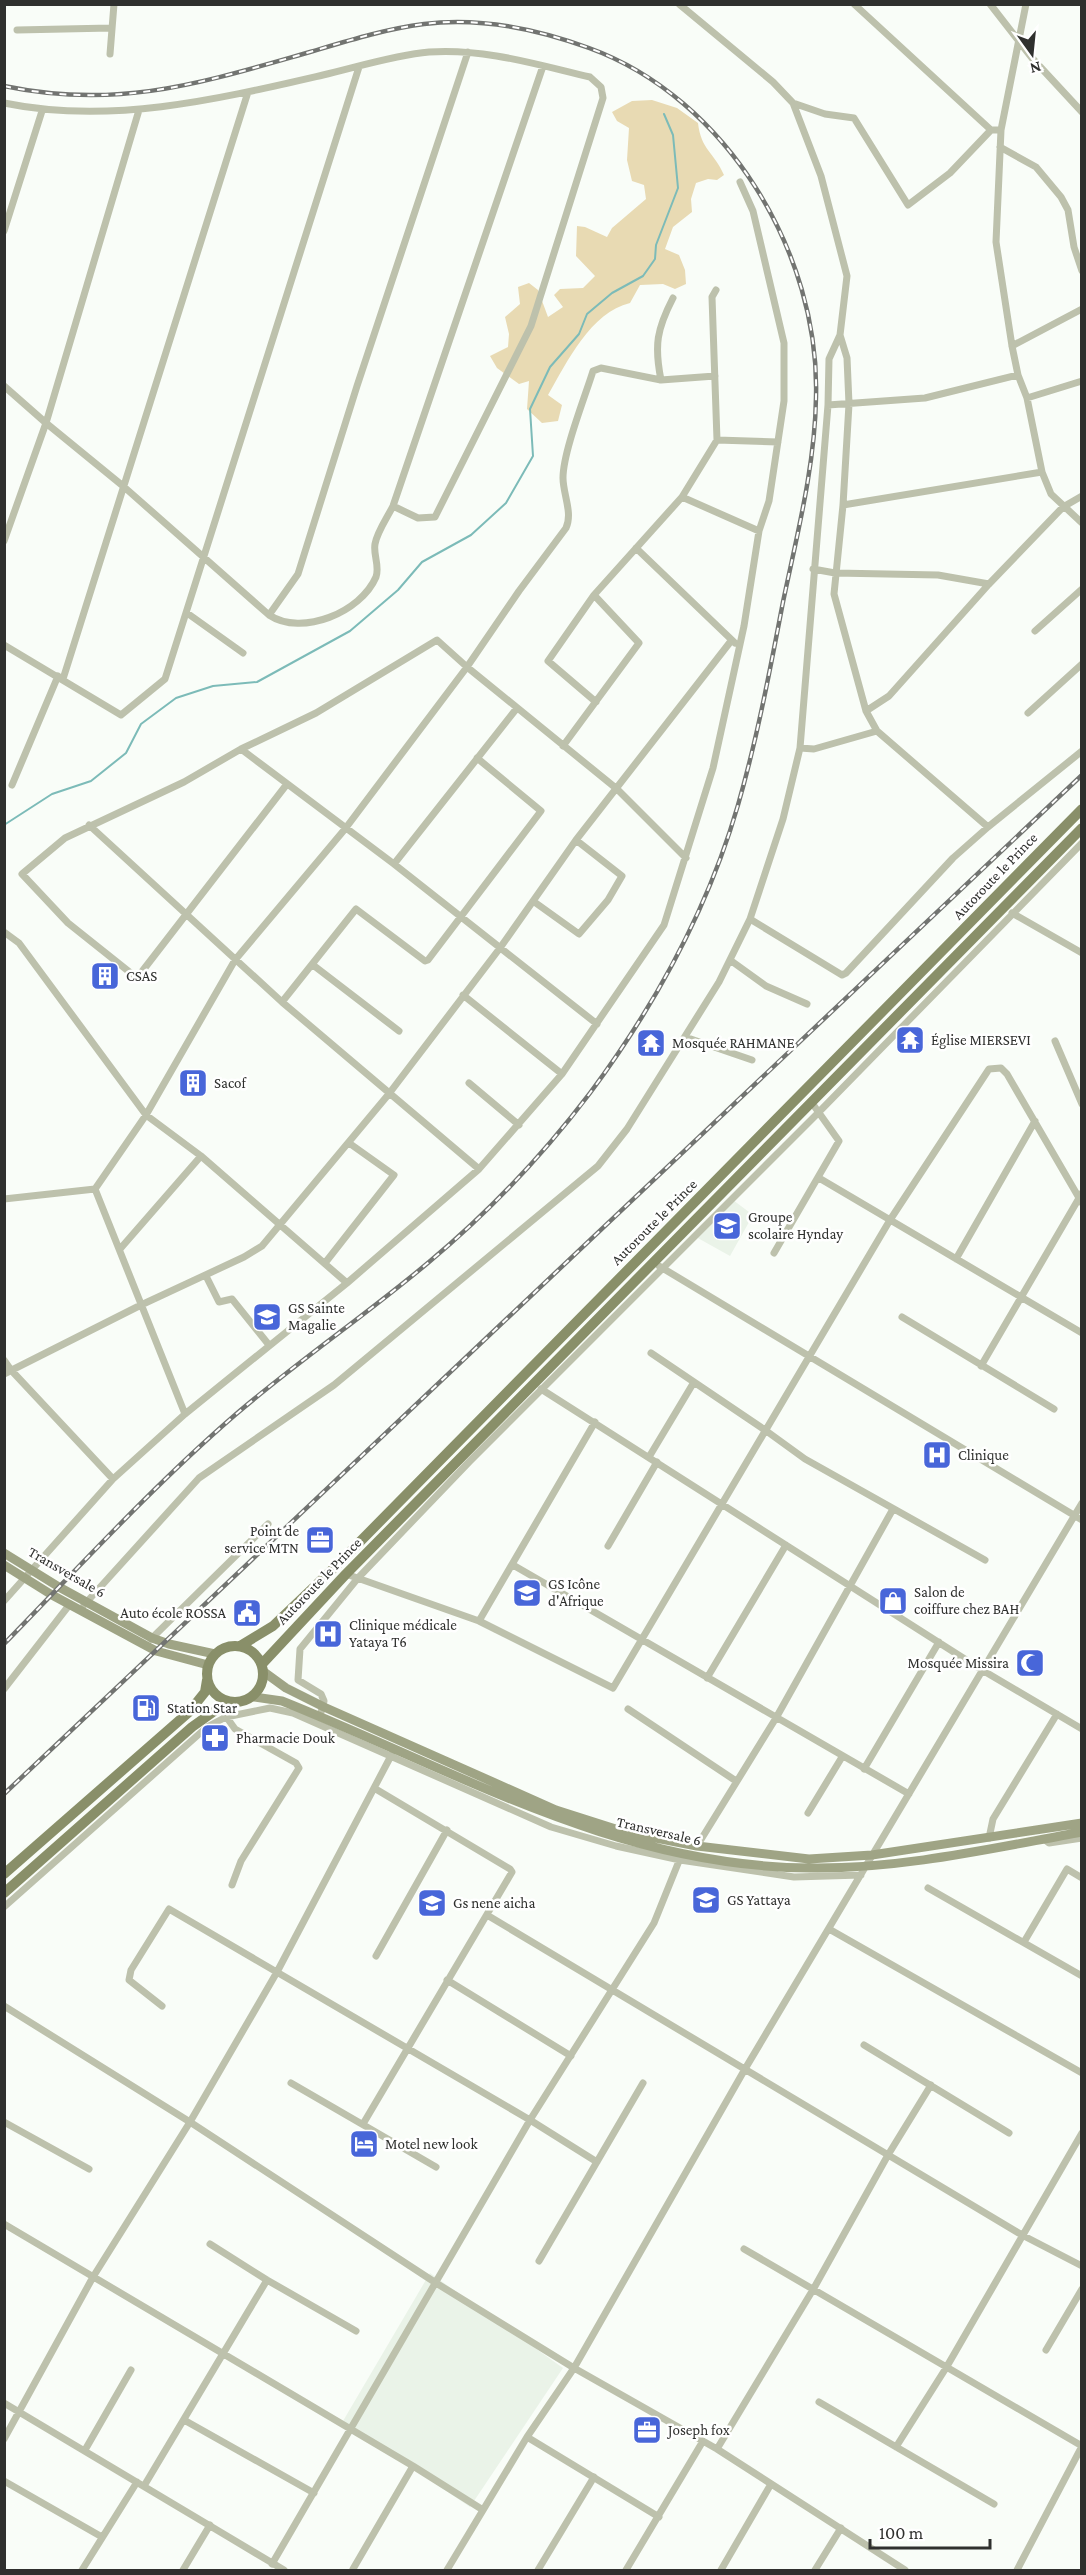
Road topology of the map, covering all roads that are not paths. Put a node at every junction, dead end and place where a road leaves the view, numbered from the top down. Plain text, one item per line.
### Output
1 (114, 4) edge
2 (679, 4) edge
3 (854, 4) edge
4 (990, 4) edge
5 (1026, 4) edge
6 (111, 28) junction
7 (17, 30) dead end
8 (1019, 41) junction
9 (468, 52) junction
10 (110, 54) dead end
11 (543, 66) junction
12 (360, 67) junction
13 (248, 92) junction
14 (4, 103) edge
15 (793, 103) junction
16 (139, 110) junction
17 (42, 111) junction
18 (1082, 112) edge
19 (991, 130) junction
20 (1001, 130) junction
21 (1000, 147) junction
22 (740, 182) dead end
23 (4, 231) edge
24 (1082, 271) edge
25 (716, 290) dead end
26 (673, 298) dead end
27 (1082, 309) edge
28 (840, 335) junction
29 (1012, 346) junction
30 (1018, 375) junction
31 (715, 376) junction
32 (661, 380) junction
33 (1082, 381) edge
34 (4, 386) edge
35 (1027, 398) junction
36 (849, 404) junction
37 (828, 405) junction
38 (46, 423) junction
39 (717, 440) junction
40 (778, 442) junction
41 (1042, 471) junction
42 (123, 486) junction
43 (682, 496) junction
44 (1082, 496) edge
45 (843, 505) junction
46 (393, 506) junction
47 (1064, 507) junction
48 (1082, 524) edge
49 (759, 531) junction
50 (4, 542) edge
51 (636, 548) junction
52 (204, 560) junction
53 (813, 569) junction
54 (835, 573) junction
55 (990, 584) junction
56 (1082, 589) edge
57 (594, 595) junction
58 (187, 613) junction
59 (269, 615) junction
60 (1035, 631) dead end
61 (732, 641) junction
62 (4, 645) edge
63 (740, 645) junction
64 (243, 652) dead end
65 (1082, 664) edge
66 (467, 667) junction
67 (61, 677) junction
68 (596, 702) junction
69 (517, 708) junction
70 (866, 711) junction
71 (1028, 713) dead end
72 (877, 730) junction
73 (563, 746) junction
74 (800, 748) junction
75 (241, 750) junction
76 (1082, 751) edge
77 (477, 758) junction
78 (286, 784) junction
79 (12, 785) dead end
80 (617, 789) junction
81 (1082, 809) edge
82 (89, 825) junction
83 (988, 827) junction
84 (1082, 828) edge
85 (345, 829) junction
86 (576, 840) junction
87 (1082, 843) edge
88 (686, 858) junction
89 (394, 864) junction
90 (533, 901) junction
91 (1012, 913) junction
92 (186, 914) junction
93 (461, 918) junction
94 (750, 919) junction
95 (4, 932) edge
96 (500, 948) junction
97 (1082, 954) edge
98 (235, 960) junction
99 (730, 960) junction
100 (314, 965) junction
101 (463, 995) junction
102 (282, 1002) junction
103 (807, 1004) dead end
104 (597, 1024) junction
105 (399, 1031) dead end
106 (685, 1036) junction
107 (1055, 1041) dead end
108 (752, 1060) dead end
109 (562, 1074) junction
110 (469, 1083) dead end
111 (388, 1095) junction
112 (1082, 1104) edge
113 (815, 1108) junction
114 (146, 1115) junction
115 (1035, 1121) junction
116 (519, 1125) junction
117 (349, 1143) junction
118 (201, 1156) junction
119 (479, 1170) junction
120 (819, 1178) junction
121 (95, 1189) junction
122 (1080, 1198) edge
123 (4, 1199) edge
124 (890, 1220) junction
125 (280, 1225) junction
126 (120, 1249) junction
127 (774, 1253) dead end
128 (956, 1259) junction
129 (325, 1263) junction
130 (658, 1266) junction
131 (206, 1276) junction
132 (347, 1283) junction
133 (1021, 1297) junction
134 (141, 1305) junction
135 (902, 1317) dead end
136 (1082, 1333) edge
137 (269, 1346) junction
138 (651, 1353) dead end
139 (809, 1356) junction
140 (4, 1360) edge
141 (981, 1366) junction
142 (8, 1372) edge
143 (694, 1382) junction
144 (538, 1387) junction
145 (1054, 1409) dead end
146 (185, 1414) junction
147 (596, 1422) junction
148 (765, 1430) junction
149 (649, 1457) junction
150 (657, 1462) junction
151 (113, 1479) junction
152 (1082, 1503) edge
153 (721, 1504) junction
154 (893, 1509) junction
155 (1074, 1516) junction
156 (1082, 1520) edge
157 (268, 1524) dead end
158 (786, 1545) junction
159 (608, 1546) dead end
160 (4, 1553) edge
161 (985, 1560) dead end
162 (4, 1565) edge
163 (513, 1566) junction
164 (33, 1571) junction
165 (346, 1574) junction
166 (358, 1578) junction
167 (26, 1579) junction
168 (850, 1587) junction
169 (4, 1602) edge
170 (70, 1604) junction
171 (83, 1606) junction
172 (479, 1621) junction
173 (641, 1640) junction
174 (148, 1641) junction
175 (939, 1642) junction
176 (240, 1646) junction
177 (215, 1654) junction
178 (208, 1665) junction
179 (263, 1668) junction
180 (982, 1670) junction
181 (706, 1678) junction
182 (207, 1680) junction
183 (4, 1689) edge
184 (254, 1697) junction
185 (272, 1703) junction
186 (224, 1709) junction
187 (628, 1709) dead end
188 (322, 1711) junction
189 (1058, 1714) junction
190 (776, 1718) junction
191 (1082, 1729) edge
192 (393, 1753) junction
193 (842, 1757) junction
194 (864, 1769) junction
195 (736, 1781) junction
196 (374, 1788) junction
197 (909, 1794) junction
198 (808, 1813) dead end
199 (1082, 1823) edge
200 (447, 1830) junction
201 (1082, 1832) edge
202 (989, 1838) junction
203 (1082, 1838) edge
204 (1044, 1839) junction
205 (697, 1846) junction
206 (681, 1856) junction
207 (872, 1856) junction
208 (863, 1871) junction
209 (4, 1874) edge
210 (1082, 1878) edge
211 (232, 1885) dead end
212 (928, 1888) dead end
213 (4, 1893) edge
214 (4, 1907) edge
215 (487, 1915) junction
216 (829, 1929) junction
217 (1024, 1942) junction
218 (376, 1956) dead end
219 (277, 1972) junction
220 (1082, 1976) edge
221 (447, 1980) junction
222 (611, 1988) junction
223 (4, 2006) edge
224 (162, 2006) dead end
225 (864, 2045) dead end
226 (408, 2050) junction
227 (571, 2056) junction
228 (745, 2069) junction
229 (1082, 2073) edge
230 (291, 2083) dead end
231 (643, 2083) dead end
232 (931, 2085) junction
233 (530, 2120) junction
234 (4, 2122) edge
235 (190, 2122) junction
236 (363, 2124) junction
237 (1009, 2133) dead end
238 (1082, 2133) edge
239 (888, 2155) junction
240 (597, 2162) junction
241 (436, 2167) dead end
242 (89, 2169) dead end
243 (4, 2224) edge
244 (1022, 2235) junction
245 (210, 2244) dead end
246 (744, 2248) dead end
247 (539, 2261) dead end
248 (1082, 2266) edge
249 (93, 2277) junction
250 (267, 2280) junction
251 (436, 2283) junction
252 (814, 2288) junction
253 (1082, 2289) edge
254 (356, 2331) dead end
255 (1046, 2350) dead end
256 (224, 2355) junction
257 (574, 2368) junction
258 (946, 2368) junction
259 (131, 2370) dead end
260 (819, 2402) dead end
261 (4, 2403) edge
262 (20, 2412) junction
263 (184, 2420) junction
264 (351, 2429) junction
265 (526, 2437) junction
266 (4, 2439) edge
267 (703, 2441) junction
268 (896, 2447) junction
269 (717, 2449) junction
270 (85, 2450) junction
271 (412, 2466) junction
272 (594, 2477) junction
273 (4, 2481) edge
274 (141, 2484) junction
275 (771, 2484) junction
276 (314, 2493) junction
277 (994, 2504) dead end
278 (483, 2511) junction
279 (659, 2517) junction
280 (210, 2525) junction
281 (841, 2528) junction
282 (102, 2537) junction
283 (272, 2564) junction
284 (353, 2569) dead end
285 (82, 2571) edge
286 (183, 2571) edge
287 (284, 2571) edge
288 (447, 2571) edge
289 (538, 2571) edge
290 (626, 2571) edge
291 (721, 2571) edge
292 (815, 2571) edge
293 (905, 2571) edge
294 (1017, 2571) edge

1 - 6 street
2 - 15 street
3 - 19 street
4 - 8 street
5 - 8 street
6 - 7 street
6 - 10 street
8 - 18 street
8 - 20 street
9 - 11 street
9 - 12 street
9 - 59 street
11 - 46 street
11 - 46 street
12 - 13 street
12 - 52 street
13 - 16 street
13 - 42 street
14 - 17 street
15 - 19 street
15 - 28 street
16 - 17 street
16 - 38 street
17 - 23 street
19 - 20 street
20 - 21 street
21 - 24 street
21 - 29 street
22 - 40 street
25 - 31 street
26 - 32 street
27 - 29 street
28 - 36 street
28 - 37 street
29 - 30 street
30 - 35 street
30 - 36 street
31 - 32 street
31 - 39 street
32 - 66 street
33 - 35 street
34 - 38 street
35 - 41 street
36 - 37 street
36 - 45 street
37 - 53 street
38 - 42 street
38 - 50 street
39 - 40 street
39 - 43 street
40 - 49 street
41 - 45 street
41 - 47 street
42 - 52 street
42 - 67 street
43 - 49 street
43 - 51 street
44 - 47 street
45 - 54 street
46 - 59 street
47 - 48 street
47 - 55 street
49 - 63 street
51 - 57 street
51 - 61 street
52 - 58 street
52 - 59 street
53 - 54 street
53 - 74 street
54 - 55 street
54 - 70 street
55 - 70 street
56 - 60 street
57 - 68 street
57 - 68 street
58 - 64 street
58 - 67 street
61 - 63 street
61 - 80 street
62 - 67 street
63 - 88 street
65 - 71 street
66 - 69 street
66 - 75 street
66 - 85 street
67 - 79 street
68 - 73 street
69 - 73 street
69 - 77 street
70 - 72 street
72 - 74 street
72 - 83 street
73 - 80 street
74 - 94 street
75 - 78 street
75 - 82 street
76 - 83 street
77 - 89 street
77 - 93 street
78 - 85 street
78 - 92 street
80 - 86 street
80 - 88 street
81 - 176 main road, Autoroute le Prince
82 - 92 street
82 - 92 street
83 - 94 street
84 - 113 main road, Autoroute le Prince
85 - 89 street
85 - 98 street
86 - 90 street
86 - 90 street
87 - 91 street
88 - 104 street
89 - 93 street
90 - 96 street
91 - 97 street
91 - 113 street
92 - 98 street
93 - 96 street
93 - 100 street
94 - 99 street
95 - 114 street
96 - 101 street
96 - 104 street
98 - 102 street
98 - 114 street
99 - 103 street
99 - 106 street
100 - 102 street
100 - 105 street
101 - 109 street
101 - 111 street
102 - 111 street
104 - 109 street
106 - 108 street
106 - 171 street
107 - 112 street
109 - 116 street
110 - 116 street
111 - 117 street
111 - 119 street
113 - 120 street
113 - 130 main road, Autoroute le Prince
114 - 118 street
114 - 121 street
115 - 122 street
115 - 124 street
115 - 128 street
116 - 119 street
117 - 125 street
117 - 129 street
118 - 125 street
118 - 126 street
119 - 132 street
120 - 124 street
120 - 127 street
121 - 123 street
121 - 126 street
122 - 133 street
124 - 128 street
124 - 139 street
125 - 129 street
125 - 131 street
126 - 134 street
128 - 133 street
129 - 132 street
130 - 139 street
130 - 144 main road, Autoroute le Prince
131 - 134 street
131 - 137 street
132 - 137 street
133 - 136 street
133 - 141 street
134 - 142 street
134 - 146 street
135 - 141 street
137 - 146 street
138 - 143 street
139 - 148 street
139 - 155 street
140 - 142 street
141 - 145 street
142 - 151 street
143 - 148 street
143 - 149 street
144 - 147 street
144 - 165 main road, Autoroute le Prince
144 - 166 street
146 - 151 street
147 - 149 street
147 - 163 street
148 - 153 street
148 - 154 street
149 - 150 street
150 - 153 street
150 - 159 street
151 - 164 street
152 - 155 street
153 - 158 street
153 - 173 street
154 - 161 street
154 - 168 street
155 - 156 street
155 - 180 street
157 - 174 street
158 - 168 street
158 - 181 street
160 - 164 main road, Transversale 6
162 - 167 main road, Transversale 6
163 - 172 street
163 - 173 street
164 - 167 street
164 - 171 main road, Transversale 6
165 - 166 street
165 - 179 main road, Autoroute le Prince
166 - 172 street
166 - 188 street
167 - 169 street
167 - 170 main road, Transversale 6
168 - 175 street
168 - 190 street
170 - 171 main road, Transversale 6
170 - 183 street
171 - 174 main road, Transversale 6
172 - 173 street
173 - 181 street
174 - 177 main road, Transversale 6
174 - 178 main road, Transversale 6
175 - 180 street
175 - 194 street
176 - 177 main road
176 - 179 main road
177 - 178 main road
178 - 182 main road
179 - 184 main road
179 - 188 main road, Transversale 6
180 - 189 street
180 - 197 street
181 - 190 street
182 - 186 main road
182 - 209 main road
184 - 185 main road, Transversale 6
184 - 186 main road
185 - 186 street
185 - 188 main road, Transversale 6
185 - 192 street
186 - 211 street
186 - 213 main road
186 - 214 street
187 - 195 street
188 - 192 main road, Transversale 6
188 - 205 main road, Transversale 6
189 - 191 street
189 - 202 street
190 - 193 street
190 - 195 street
192 - 196 street
192 - 206 main road, Transversale 6
193 - 194 street
193 - 198 street
194 - 197 street
195 - 205 street
196 - 200 street
196 - 219 street
197 - 207 street
199 - 202 main road, Transversale 6
200 - 215 street
200 - 218 street
201 - 204 main road, Transversale 6
202 - 207 main road, Transversale 6
203 - 204 street
204 - 208 main road, Transversale 6
205 - 207 main road, Transversale 6
206 - 208 main road, Transversale 6
206 - 222 street
207 - 208 street
208 - 216 street
210 - 217 street
212 - 217 street
215 - 221 street
215 - 222 street
216 - 228 street
216 - 229 street
217 - 220 street
219 - 224 street
219 - 226 street
219 - 235 street
221 - 226 street
221 - 227 street
222 - 227 street
222 - 228 street
223 - 235 street
225 - 232 street
226 - 233 street
226 - 236 street
227 - 233 street
228 - 239 street
228 - 257 street
230 - 236 street
231 - 240 street
232 - 237 street
232 - 239 street
233 - 240 street
233 - 251 street
234 - 242 street
235 - 249 street
235 - 251 street
236 - 241 street
238 - 244 street
239 - 244 street
239 - 252 street
240 - 247 street
243 - 249 street
244 - 248 street
244 - 258 street
245 - 250 street
246 - 252 street
249 - 256 street
249 - 262 street
250 - 254 street
250 - 256 street
251 - 257 street
251 - 264 street
252 - 258 street
252 - 269 street
253 - 255 street
256 - 263 street
256 - 264 street
257 - 265 street
257 - 267 street
258 - 268 street
258 - 294 street
259 - 270 street
260 - 268 street
261 - 262 street
262 - 266 street
262 - 270 street
263 - 274 street
263 - 276 street
264 - 271 street
264 - 276 street
265 - 272 street
265 - 278 street
267 - 269 street
267 - 279 street
268 - 277 street
269 - 275 street
270 - 274 street
271 - 278 street
271 - 284 street
272 - 279 street
272 - 289 street
273 - 282 street
274 - 280 street
274 - 282 street
275 - 281 street
275 - 291 street
276 - 283 street
278 - 288 street
279 - 290 street
280 - 283 street
280 - 286 street
281 - 292 street
281 - 293 street
282 - 285 street
283 - 287 street

